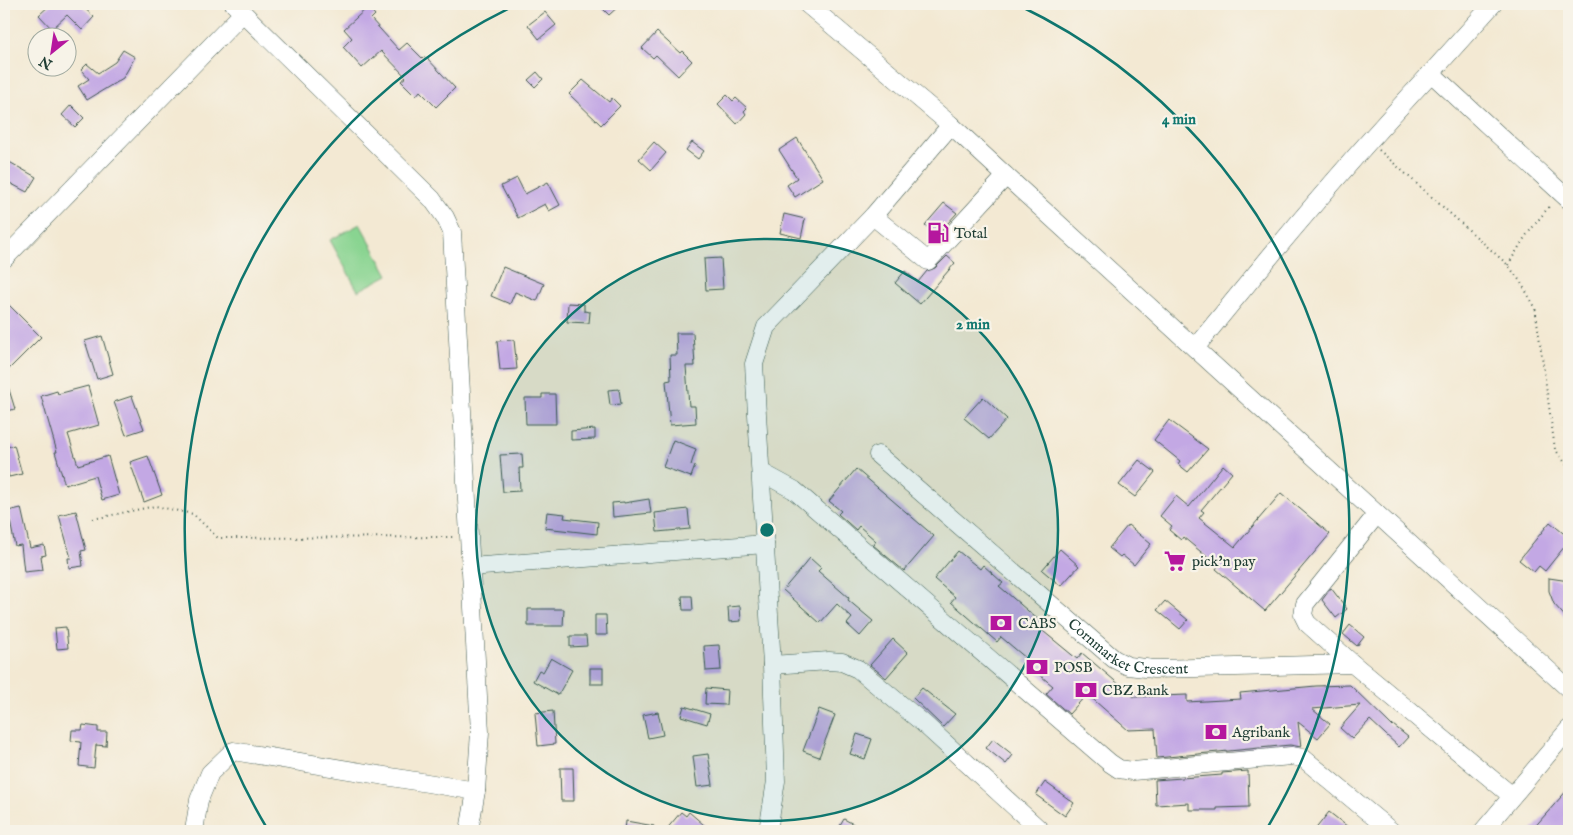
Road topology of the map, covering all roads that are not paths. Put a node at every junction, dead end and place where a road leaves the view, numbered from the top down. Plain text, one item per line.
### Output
1 (807, 4) edge
2 (1493, 4) edge
3 (239, 8) edge
4 (1431, 73) junction
5 (951, 125) junction
6 (1006, 176) junction
7 (1565, 196) edge
8 (873, 216) junction
9 (4, 259) edge
10 (1195, 348) junction
11 (878, 454) dead end
12 (761, 472) junction
13 (1376, 514) junction
14 (764, 544) junction
15 (470, 567) junction
16 (1353, 664) junction
17 (772, 666) junction
18 (1569, 689) edge
19 (1569, 729) edge
20 (476, 790) junction
21 (1512, 796) junction
22 (194, 831) edge
23 (469, 831) edge
24 (768, 831) edge
25 (1041, 831) edge
26 (1391, 831) edge
27 (1482, 831) edge

1 - 5 street
2 - 4 street
3 - 9 street
3 - 15 street
4 - 7 street
4 - 10 street
5 - 6 street
5 - 8 street
6 - 8 street
6 - 10 street
8 - 12 street
10 - 13 street
11 - 16 street, Cornmarket Crescent
12 - 14 street
12 - 26 street
13 - 16 street
13 - 18 street
14 - 15 street
14 - 17 street
15 - 20 street
16 - 21 street
17 - 24 street
17 - 25 street
19 - 21 street
20 - 22 street
20 - 23 street
21 - 27 street

